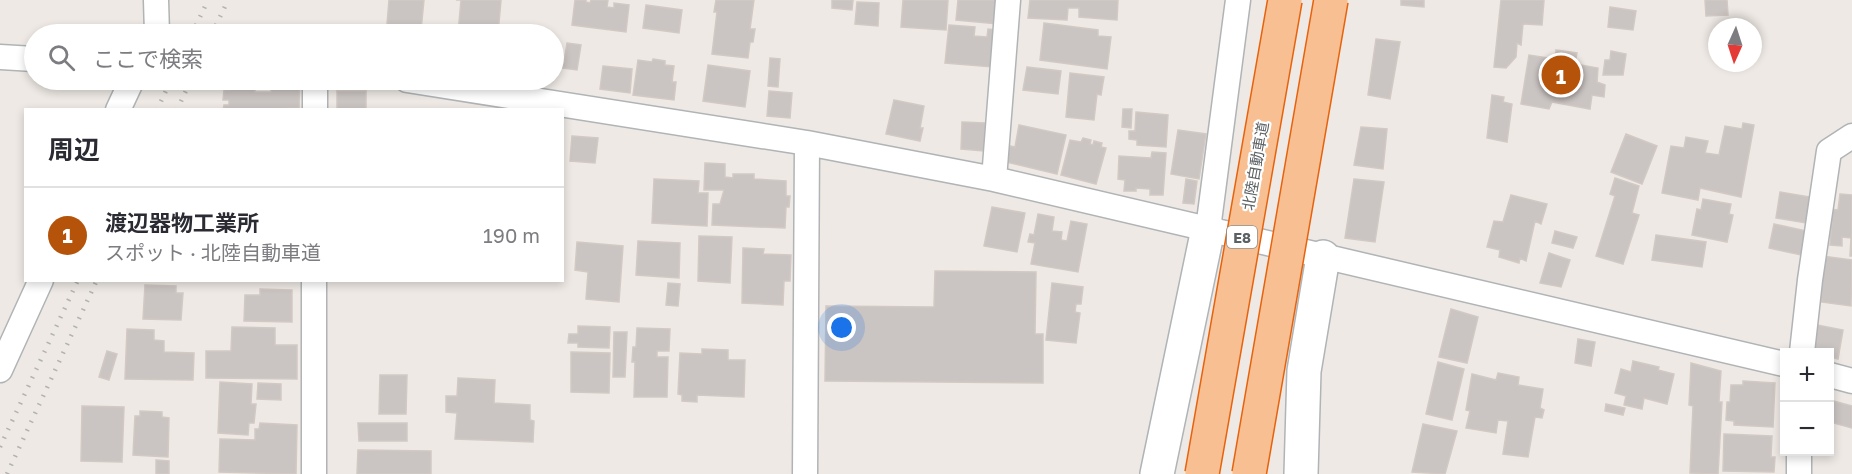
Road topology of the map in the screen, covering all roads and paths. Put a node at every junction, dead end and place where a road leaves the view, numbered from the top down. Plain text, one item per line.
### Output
1 (156, 0) edge
2 (1008, 0) edge
3 (1238, 0) edge
4 (1285, 0) edge
5 (1331, 0) edge
6 (157, 24) edge
7 (0, 57) edge
8 (24, 58) edge
9 (127, 90) edge
10 (315, 90) edge
11 (470, 90) edge
12 (119, 108) edge
13 (315, 108) edge
14 (1852, 136) edge
15 (807, 143) junction
16 (994, 179) junction
17 (1208, 229) junction
18 (1323, 257) junction
19 (40, 282) edge
20 (314, 282) edge
21 (1802, 348) edge
22 (1780, 363) edge
23 (0, 370) edge
24 (1834, 376) edge
25 (1852, 381) edge
26 (1799, 456) edge
27 (314, 474) edge
28 (806, 474) edge
29 (1157, 474) edge
30 (1202, 474) edge
31 (1249, 474) edge
32 (1301, 474) edge
33 (1799, 474) edge

1 - 6 street
2 - 16 street
3 - 17 street
4 - 30 highway, 北陸自動車道 / E8, bridge
5 - 31 highway, bridge
7 - 8 street
9 - 12 street
10 - 13 street
11 - 15 street
14 - 21 street
15 - 16 street
15 - 28 street
16 - 17 street
17 - 18 street
17 - 29 street
18 - 22 street
18 - 32 street
19 - 23 street
20 - 27 street
24 - 25 street
26 - 33 street

